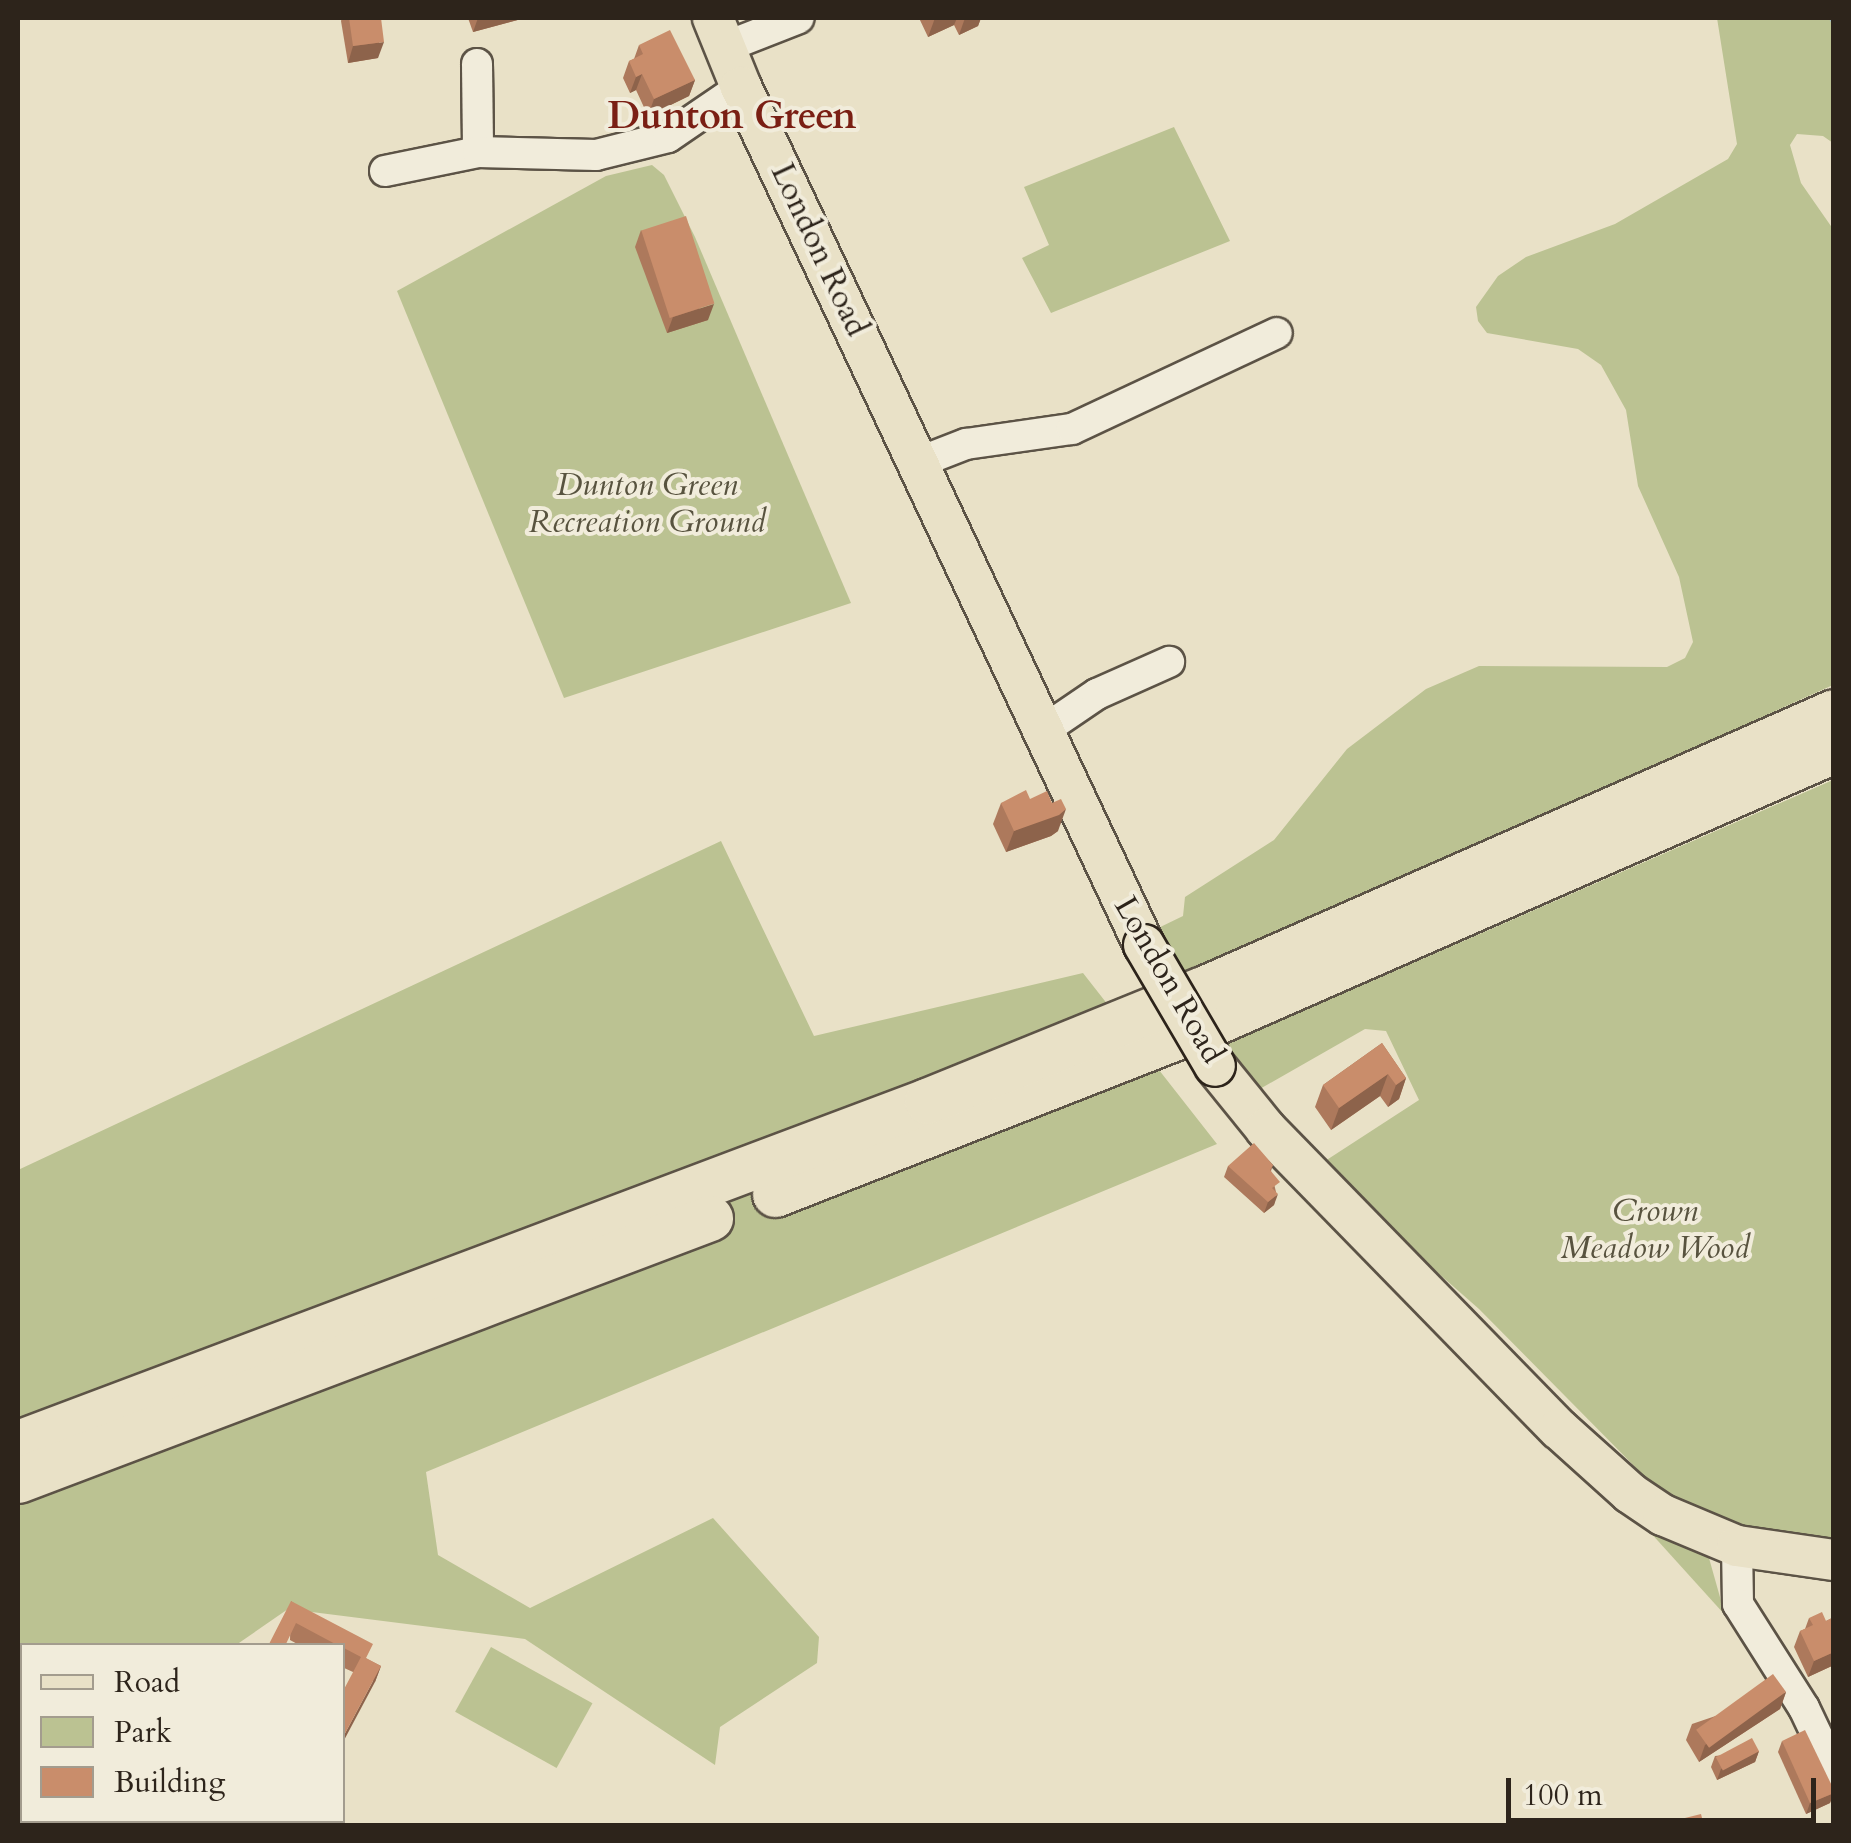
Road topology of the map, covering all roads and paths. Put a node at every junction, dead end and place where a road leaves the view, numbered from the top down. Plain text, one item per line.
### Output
1 (799, 18) edge
2 (719, 32) edge
3 (476, 64) dead end
4 (741, 87) junction
5 (478, 152) junction
6 (385, 171) dead end
7 (1277, 334) dead end
8 (917, 463) junction
9 (1169, 662) dead end
10 (1834, 712) edge
11 (1042, 732) junction
12 (1834, 750) edge
13 (18, 1443) edge
14 (18, 1480) edge
15 (1737, 1546) junction
16 (1834, 1560) edge
17 (1834, 1771) edge

1 - 2 street
2 - 4 main road, London Road
3 - 5 street
4 - 5 street
4 - 8 main road, London Road
5 - 6 street
7 - 8 street
8 - 11 main road, London Road
9 - 11 street
10 - 13 highway
11 - 15 main road, London Road, bridge
12 - 14 highway
15 - 16 main road, London Road
15 - 17 street

